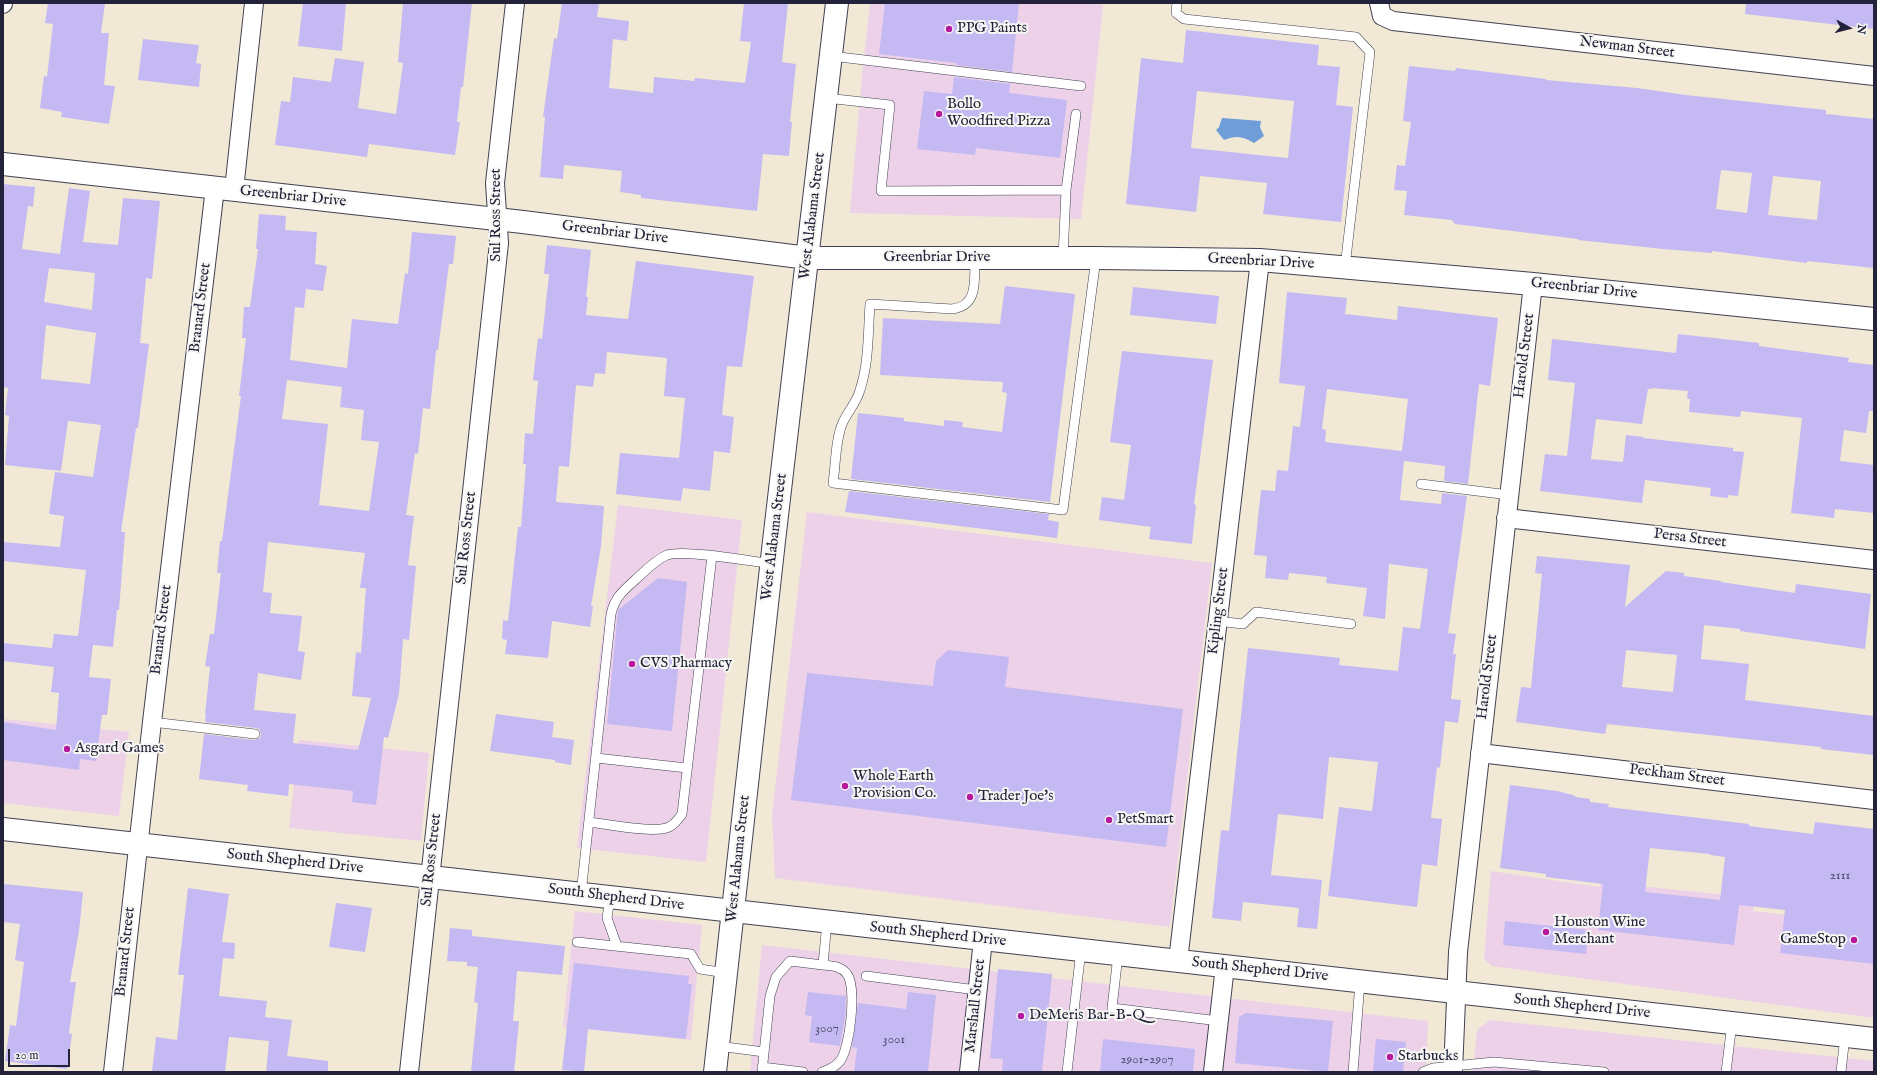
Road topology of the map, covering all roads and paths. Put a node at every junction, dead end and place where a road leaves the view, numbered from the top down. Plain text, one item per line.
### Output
1 (254, 3) edge
2 (515, 3) edge
3 (837, 3) edge
4 (1178, 3) edge
5 (1380, 9) edge
6 (831, 56) junction
7 (1874, 76) edge
8 (1081, 86) dead end
9 (826, 98) junction
10 (1076, 114) dead end
11 (3, 164) edge
12 (224, 189) junction
13 (1066, 190) junction
14 (496, 220) junction
15 (808, 258) junction
16 (975, 258) junction
17 (1063, 258) junction
18 (1096, 258) junction
19 (1260, 260) junction
20 (1345, 267) junction
21 (1533, 284) junction
22 (1874, 319) edge
23 (1421, 484) dead end
24 (1509, 495) junction
25 (1506, 518) junction
26 (712, 556) junction
27 (1874, 560) edge
28 (772, 564) junction
29 (1217, 621) junction
30 (1351, 624) dead end
31 (152, 722) junction
32 (255, 734) dead end
33 (1480, 753) junction
34 (596, 758) junction
35 (687, 768) junction
36 (1874, 800) edge
37 (589, 822) junction
38 (3, 829) edge
39 (138, 845) junction
40 (431, 877) junction
41 (581, 894) junction
42 (610, 898) junction
43 (733, 912) junction
44 (827, 922) junction
45 (983, 940) junction
46 (577, 942) dead end
47 (617, 946) junction
48 (1081, 950) junction
49 (1118, 955) junction
50 (1178, 961) junction
51 (823, 965) junction
52 (1225, 966) junction
53 (726, 972) junction
54 (866, 976) dead end
55 (1360, 982) junction
56 (977, 990) junction
57 (1456, 993) junction
58 (1218, 1021) junction
59 (1732, 1023) junction
60 (1845, 1036) junction
61 (1874, 1039) edge
62 (718, 1046) junction
63 (764, 1052) junction
64 (762, 1069) edge
65 (1453, 1069) edge
66 (113, 1072) edge
67 (409, 1072) edge
68 (715, 1072) edge
69 (803, 1072) edge
70 (822, 1072) edge
71 (969, 1072) edge
72 (1067, 1072) edge
73 (1213, 1072) edge
74 (1353, 1072) edge
75 (1423, 1072) edge
76 (1604, 1072) edge
77 (1726, 1072) edge
78 (1841, 1072) edge

1 - 12 street, Branard Street
2 - 14 street, Sul Ross Street
3 - 6 street, West Alabama Street
4 - 20 lane
5 - 7 street, Newman Street
6 - 8 lane
6 - 9 street, West Alabama Street
9 - 13 lane
9 - 15 street, West Alabama Street
10 - 13 lane
11 - 12 street, Greenbriar Drive
12 - 14 street, Greenbriar Drive
12 - 31 street, Branard Street
13 - 17 lane
14 - 15 street, Greenbriar Drive
14 - 40 street, Sul Ross Street
15 - 16 street, Greenbriar Drive
15 - 28 street, West Alabama Street
16 - 17 street, Greenbriar Drive
16 - 18 lane
17 - 18 street, Greenbriar Drive
18 - 19 street, Greenbriar Drive
19 - 20 street, Greenbriar Drive
19 - 29 street, Kipling Street
20 - 21 street, Greenbriar Drive
21 - 22 street, Greenbriar Drive
21 - 24 street, Harold Street
23 - 24 lane
24 - 25 street, Harold Street
25 - 27 street, Persa Street
25 - 33 street, Harold Street
26 - 28 lane
26 - 34 lane
26 - 35 lane
28 - 43 street, West Alabama Street
29 - 30 lane
29 - 50 street, Kipling Street
31 - 32 lane
31 - 39 street, Branard Street
33 - 36 street, Peckham Street
33 - 57 street, Harold Street
34 - 35 lane
34 - 37 lane
35 - 37 lane
37 - 41 lane
38 - 39 street, South Shepherd Drive
39 - 40 street, South Shepherd Drive
39 - 66 street, Branard Street
40 - 41 street, South Shepherd Drive
40 - 67 street, Sul Ross Street
41 - 42 street, South Shepherd Drive
42 - 43 street, South Shepherd Drive
42 - 47 lane
43 - 44 street, South Shepherd Drive
43 - 53 street, West Alabama Street
44 - 45 street, South Shepherd Drive
44 - 51 lane
45 - 48 street, South Shepherd Drive
45 - 56 street, Marshall Street
46 - 47 lane
47 - 53 lane
48 - 49 street, South Shepherd Drive
48 - 72 lane
49 - 50 street, South Shepherd Drive
49 - 58 lane
50 - 52 street, South Shepherd Drive
51 - 63 lane
51 - 70 lane
52 - 55 street, South Shepherd Drive
52 - 58 street
53 - 62 street, West Alabama Street
54 - 56 lane
55 - 57 street, South Shepherd Drive
55 - 74 lane
56 - 71 street, Marshall Street
57 - 59 street, South Shepherd Drive
57 - 65 street, Harold Street
58 - 73 street
59 - 60 street, South Shepherd Drive
59 - 77 lane
60 - 61 street, South Shepherd Drive
60 - 78 lane
62 - 63 lane
62 - 68 street, West Alabama Street
63 - 64 lane
64 - 69 lane
65 - 75 lane
65 - 76 lane

